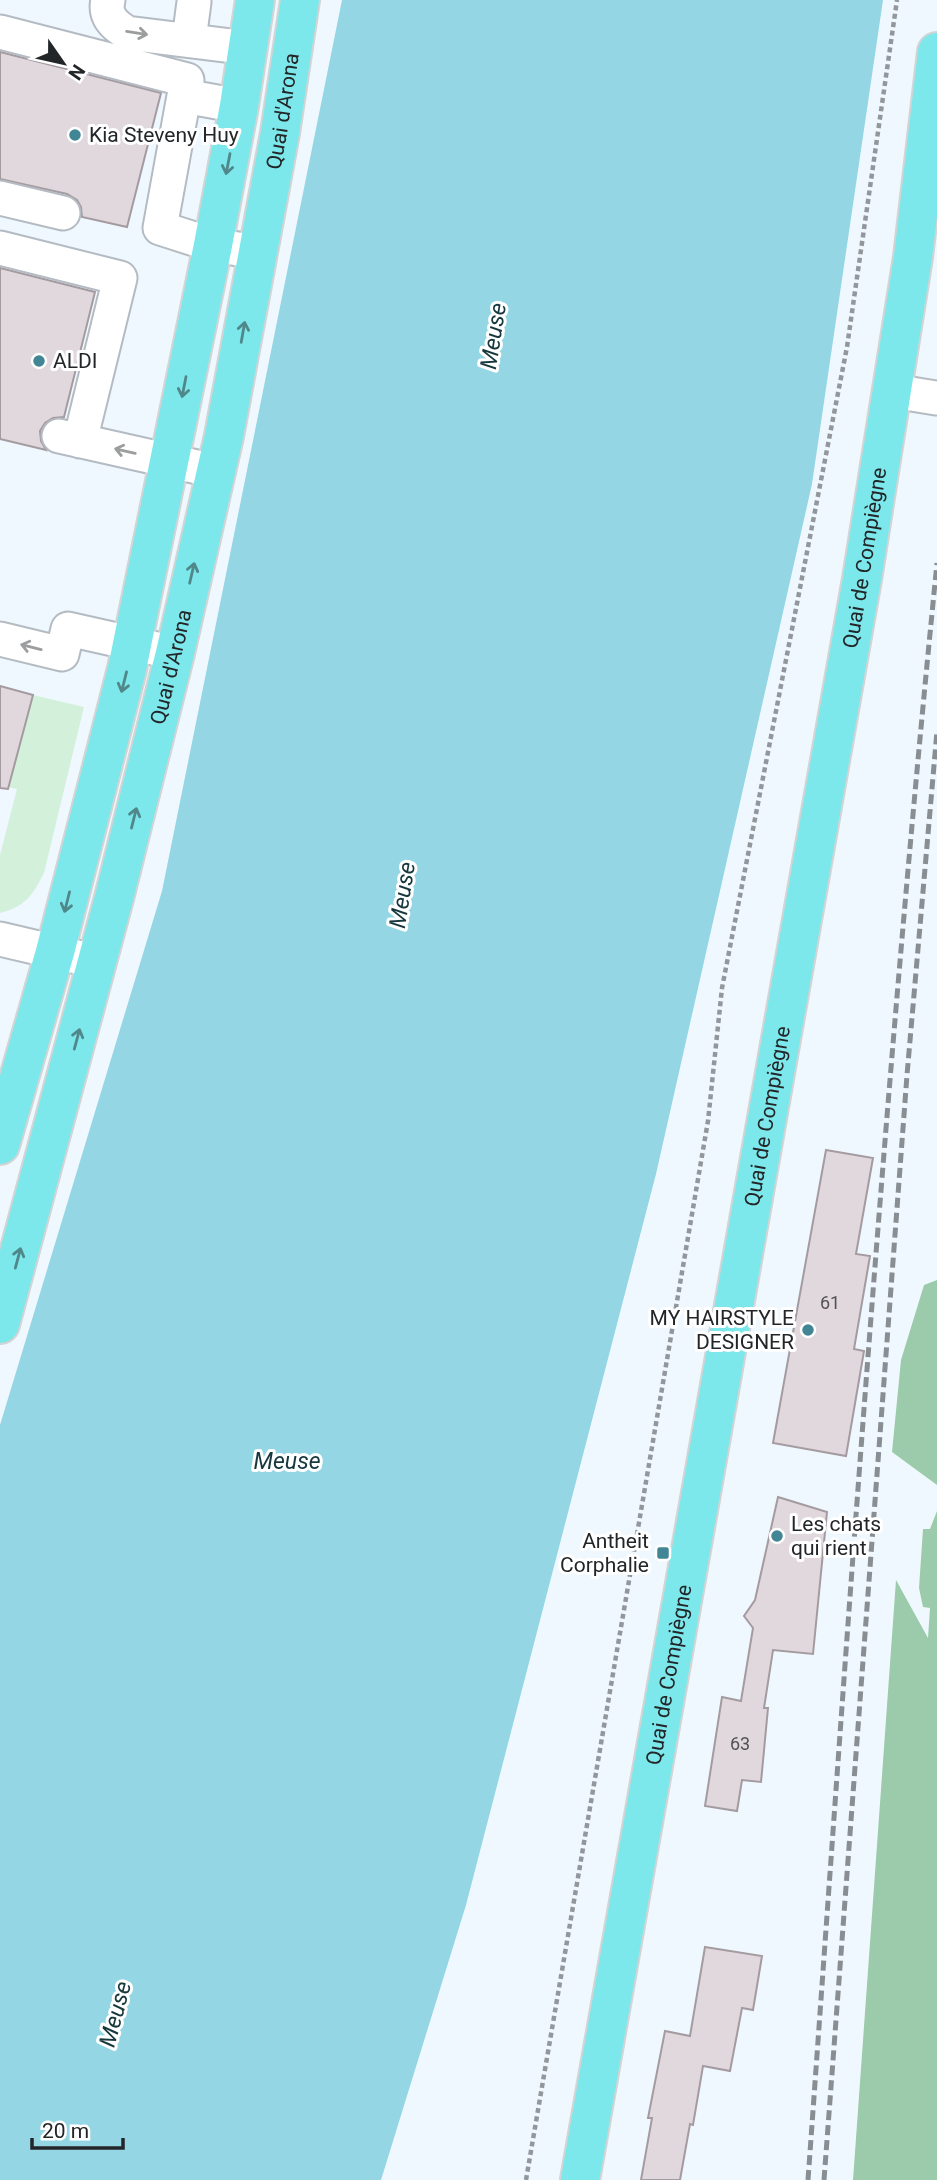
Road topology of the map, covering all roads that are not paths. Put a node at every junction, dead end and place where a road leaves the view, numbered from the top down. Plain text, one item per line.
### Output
1 (108, 0) edge
2 (255, 0) edge
3 (300, 0) edge
4 (194, 2) dead end
5 (0, 32) edge
6 (189, 40) junction
7 (248, 48) junction
8 (937, 52) edge
9 (184, 96) junction
10 (239, 106) junction
11 (0, 198) edge
12 (63, 213) dead end
13 (213, 245) junction
14 (0, 248) edge
15 (257, 252) junction
16 (893, 391) junction
17 (936, 398) edge
18 (169, 462) junction
19 (215, 471) junction
20 (0, 639) edge
21 (132, 645) junction
22 (174, 653) junction
23 (0, 939) edge
24 (55, 952) junction
25 (97, 962) junction
26 (0, 1144) edge
27 (0, 1324) edge
28 (580, 2180) edge

1 -> 6 street
2 - 7 main road, Quai d'Arona
3 - 15 main road, Quai d'Arona
4 - 6 street
5 - 9 street
6 - 7 street
7 - 10 main road, Quai d'Arona
8 - 16 main road, Quai de Compiègne
9 - 10 street
9 - 13 street
10 -> 13 main road, Quai d'Arona
11 - 12 street
13 - 15 street
13 -> 18 main road, Quai d'Arona
18 -> 14 street
19 -> 15 main road, Quai d'Arona
16 - 17 street
16 - 28 main road, Quai de Compiègne
18 - 19 street
18 - 21 main road, Quai d'Arona
22 -> 19 main road, Quai d'Arona
21 -> 20 street
21 - 22 street
21 -> 24 main road, Quai d'Arona
25 -> 22 main road, Quai d'Arona
23 - 24 street
24 - 25 street
24 - 26 main road, Quai d'Arona
27 -> 25 main road, Quai d'Arona

